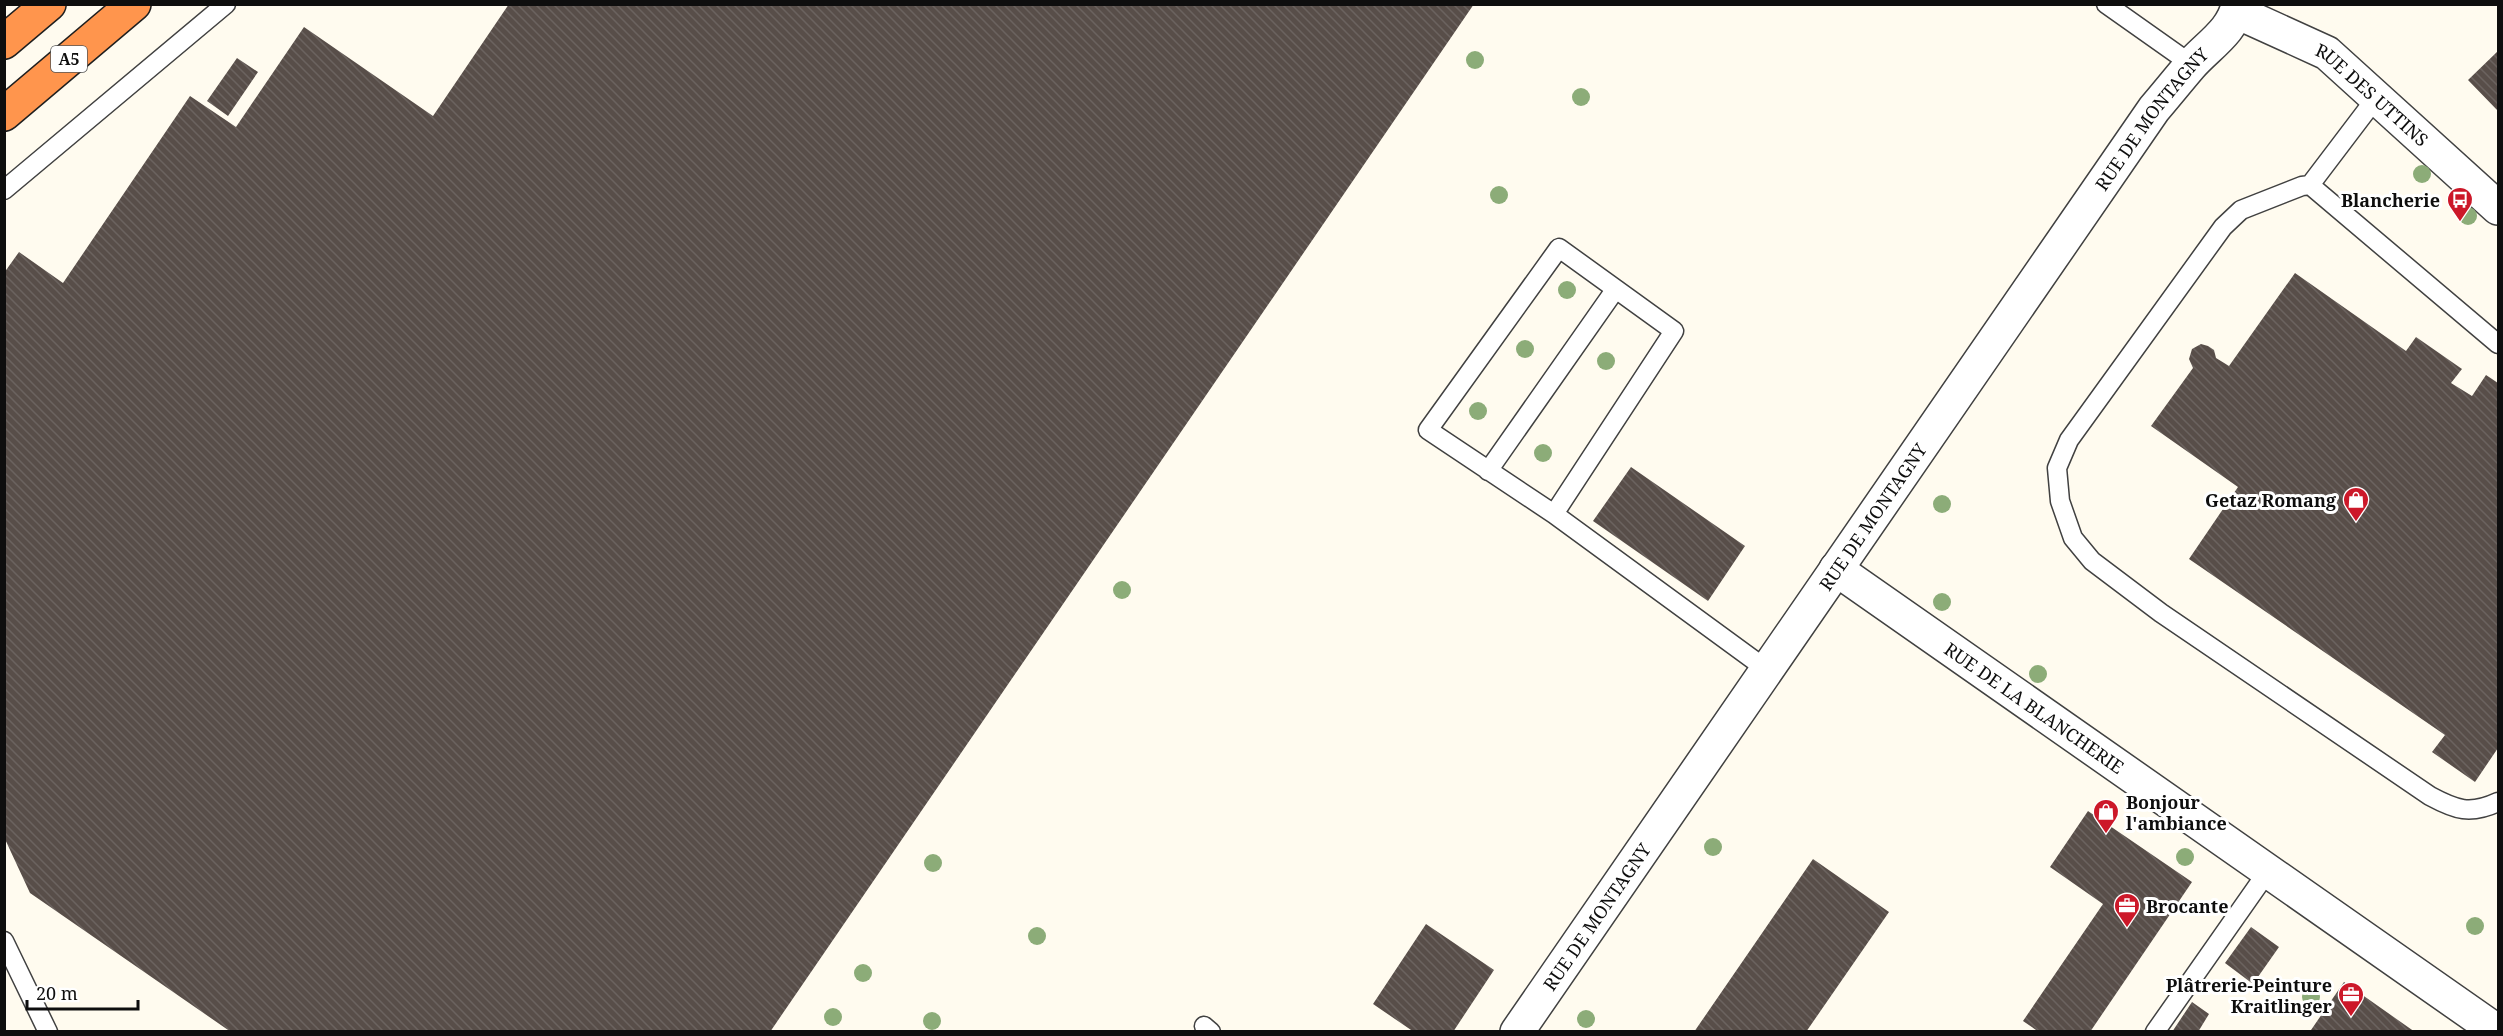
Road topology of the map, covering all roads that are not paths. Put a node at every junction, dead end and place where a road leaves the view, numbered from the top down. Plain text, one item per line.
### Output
1 (49, 4) edge
2 (134, 4) edge
3 (226, 4) edge
4 (2106, 4) edge
5 (2237, 8) edge
6 (4, 42) edge
7 (2192, 64) junction
8 (2376, 98) junction
9 (4, 114) edge
10 (2310, 185) junction
11 (4, 190) edge
12 (2499, 208) edge
13 (1615, 290) junction
14 (2499, 344) edge
15 (1488, 471) junction
16 (1554, 514) junction
17 (1836, 569) junction
18 (1766, 669) junction
19 (2499, 802) edge
20 (2268, 871) junction
21 (4, 940) edge
22 (48, 1032) edge
23 (1517, 1032) edge
24 (2155, 1032) edge
25 (2498, 1032) edge

1 - 6 highway
2 - 9 highway, A5
3 - 11 lane
4 - 7 lane
5 - 7 street, RUE DE MONTAGNY
5 - 8 street, RUE DES UTTINS
7 - 17 street, RUE DE MONTAGNY
8 - 10 lane
8 - 12 street, RUE DES UTTINS
10 - 14 lane
10 - 19 lane
13 - 15 lane
13 - 15 lane
13 - 16 lane
15 - 16 lane
16 - 18 lane
17 - 18 street, RUE DE MONTAGNY
17 - 20 street, RUE DE LA BLANCHERIE
18 - 23 street, RUE DE MONTAGNY
20 - 24 lane
20 - 25 street, RUE DE LA BLANCHERIE
21 - 22 lane

